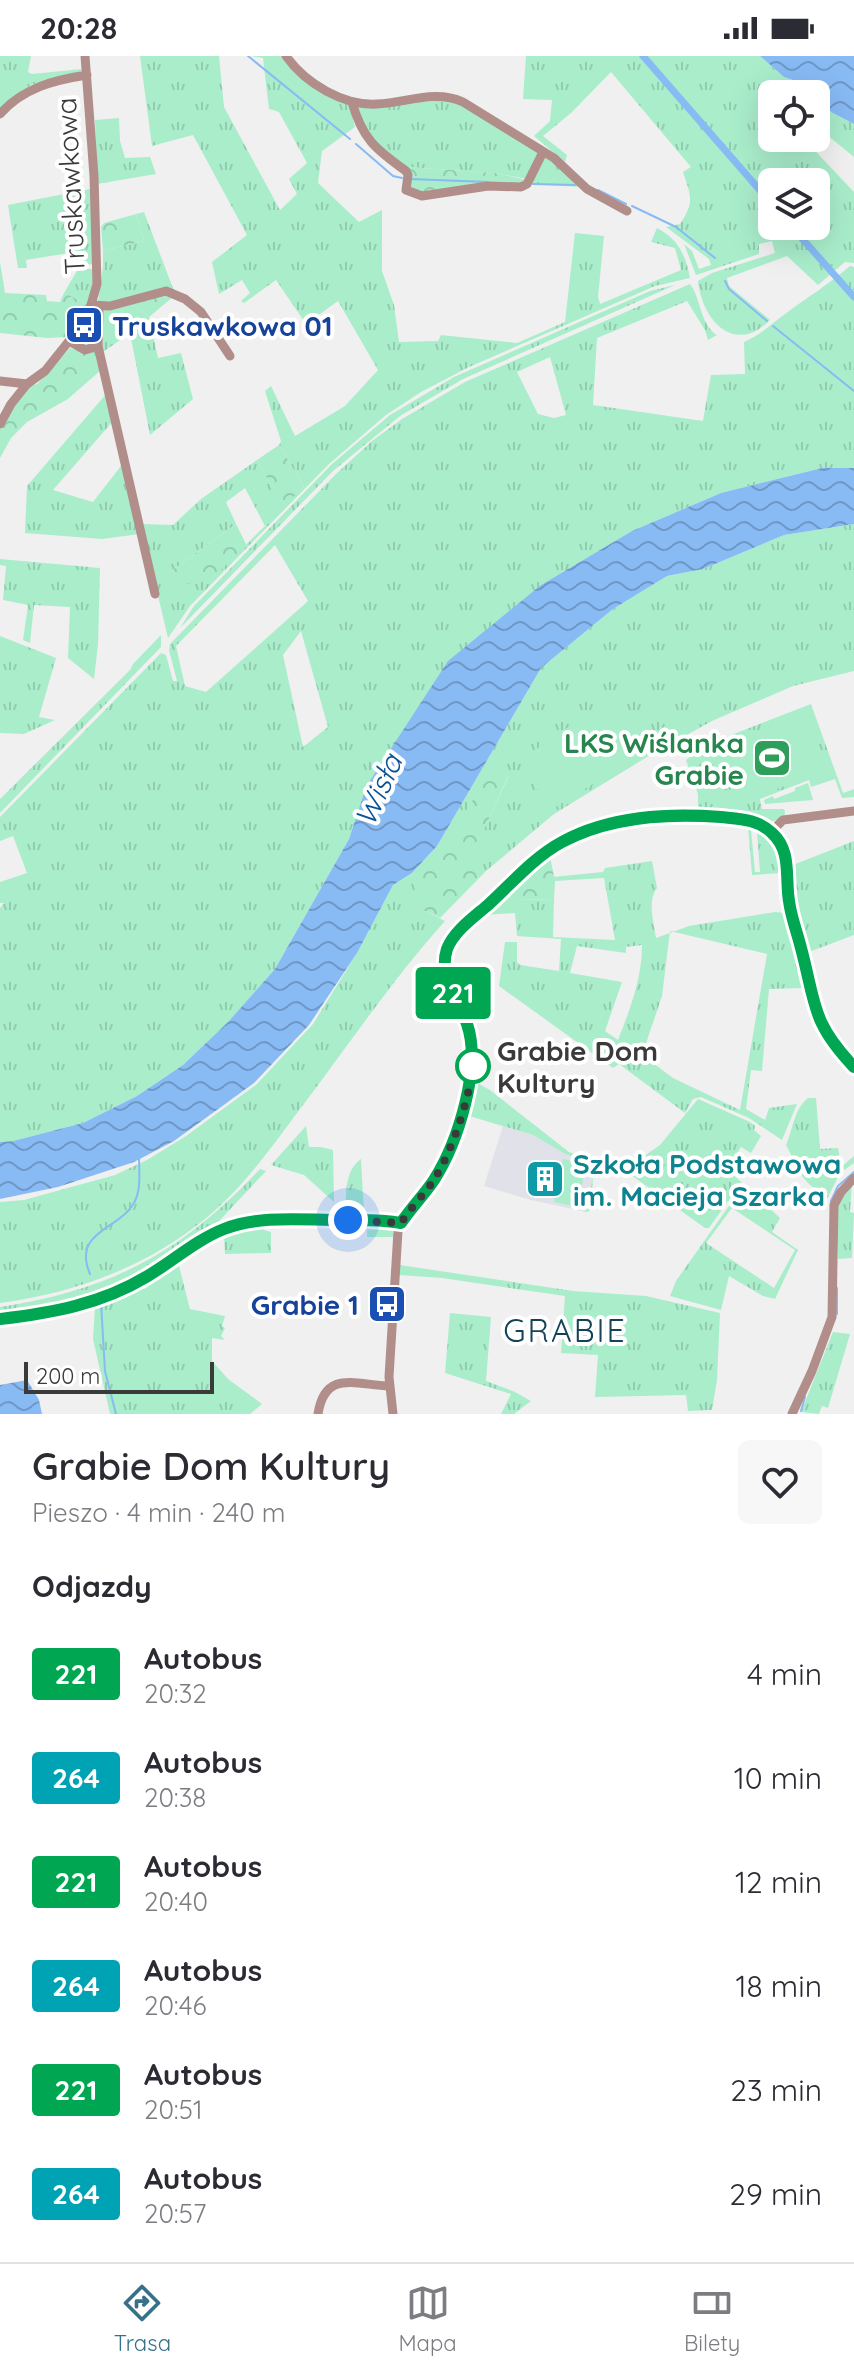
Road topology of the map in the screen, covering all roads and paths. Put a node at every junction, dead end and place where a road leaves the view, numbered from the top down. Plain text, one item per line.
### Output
1 (85, 56) edge
2 (286, 56) edge
3 (87, 75) junction
4 (352, 102) junction
5 (0, 114) edge
6 (543, 152) junction
7 (627, 211) dead end
8 (95, 306) junction
9 (69, 341) junction
10 (98, 346) junction
11 (230, 356) dead end
12 (0, 381) edge
13 (27, 384) junction
14 (0, 424) edge
15 (155, 594) dead end
16 (854, 811) edge
17 (771, 832) junction
18 (854, 1067) edge
19 (854, 1178) edge
20 (401, 1223) junction
21 (0, 1319) edge
22 (389, 1386) junction
23 (318, 1414) edge
24 (393, 1414) edge
25 (792, 1414) edge

1 - 3 street, Truskawkowa
2 - 4 street
3 - 5 street
3 - 8 street, Truskawkowa
4 - 6 street
4 - 6 street
6 - 7 street
8 - 9 street, Truskawkowa
8 - 10 street
8 - 11 street
9 - 10 street
9 - 13 street, Truskawkowa
10 - 15 street
12 - 13 street
13 - 14 street, Truskawkowa
16 - 17 street
17 - 18 street
17 - 20 street
19 - 25 street
20 - 21 street
20 - 22 street
22 - 23 street
22 - 24 street

